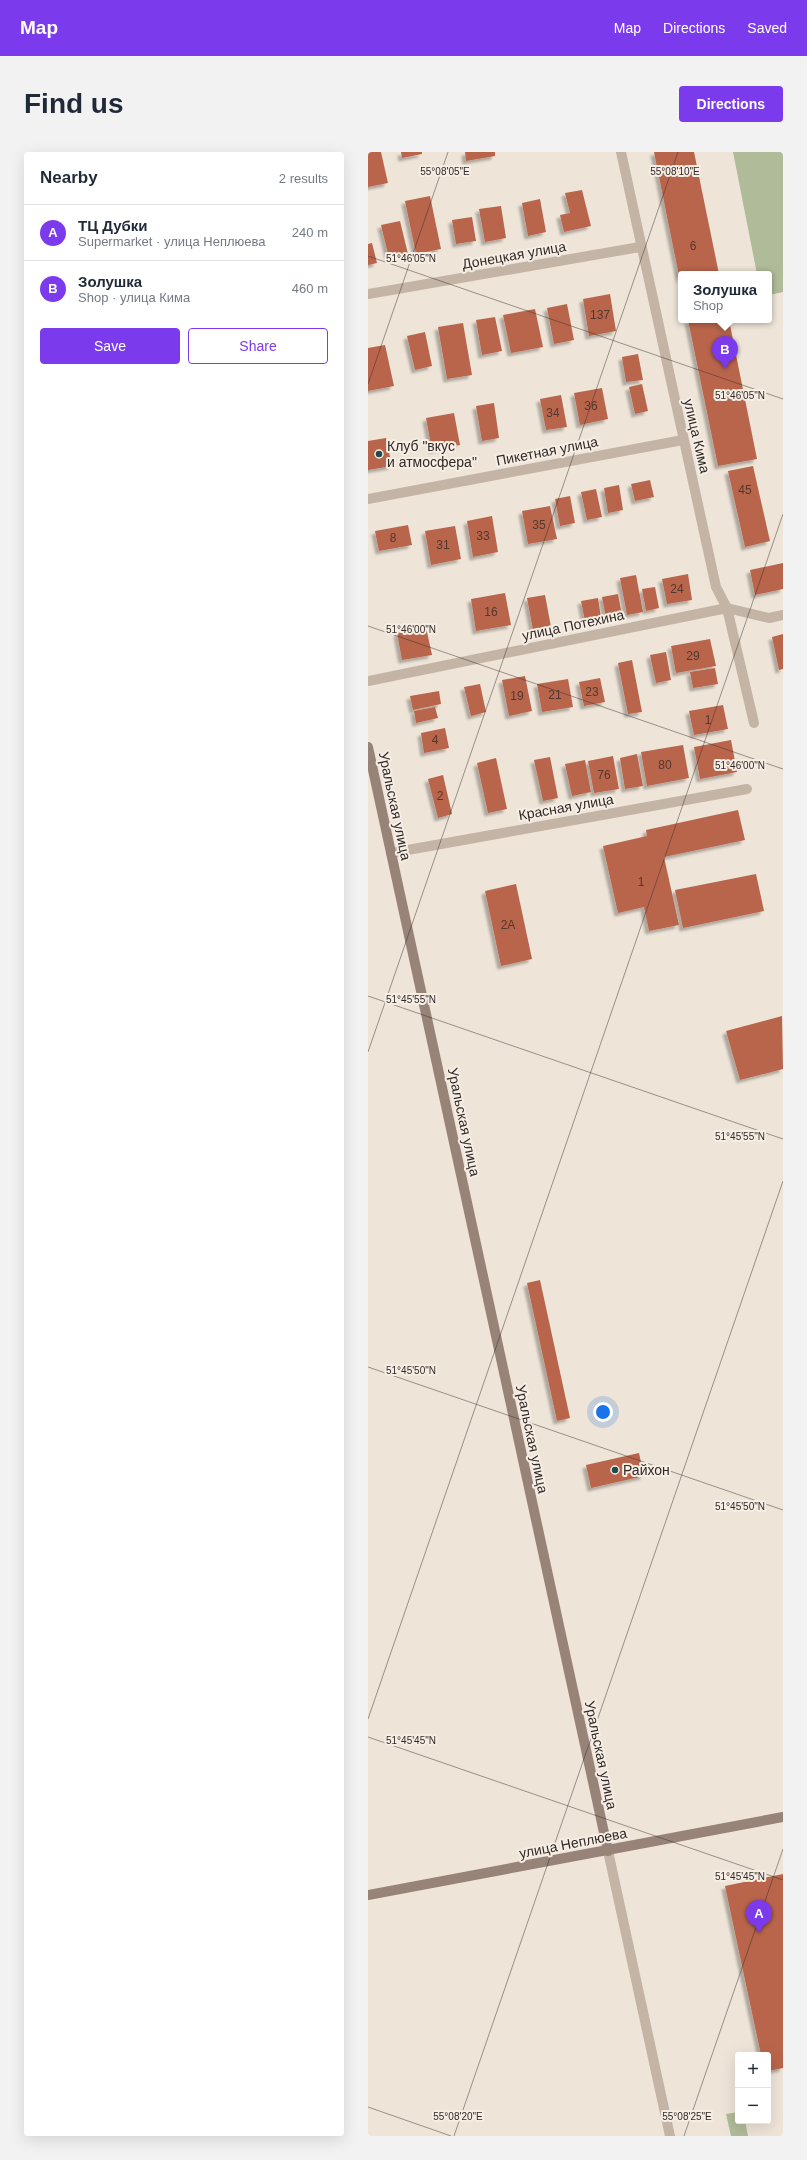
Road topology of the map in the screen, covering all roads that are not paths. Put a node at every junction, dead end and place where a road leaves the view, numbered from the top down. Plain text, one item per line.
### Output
1 (621, 152) edge
2 (640, 247) junction
3 (368, 294) edge
4 (683, 440) junction
5 (368, 499) edge
6 (727, 608) junction
7 (783, 615) edge
8 (368, 681) edge
9 (754, 723) dead end
10 (368, 747) edge
11 (747, 789) dead end
12 (391, 853) junction
13 (783, 1817) edge
14 (608, 1851) junction
15 (368, 1895) edge
16 (670, 2136) edge

1 - 2 street, улица Кима
2 - 3 street, Донецкая улица
2 - 4 street, улица Кима
4 - 5 street, Пикетная улица
4 - 6 street, улица Кима
6 - 7 street, улица Потехина
6 - 8 street, улица Потехина
6 - 9 street, улица Кима
10 - 12 street, Уральская улица
11 - 12 street, Красная улица
12 - 14 street, Уральская улица
13 - 14 street, улица Неплюева
14 - 15 street, улица Неплюева
14 - 16 street, Уральская улица

